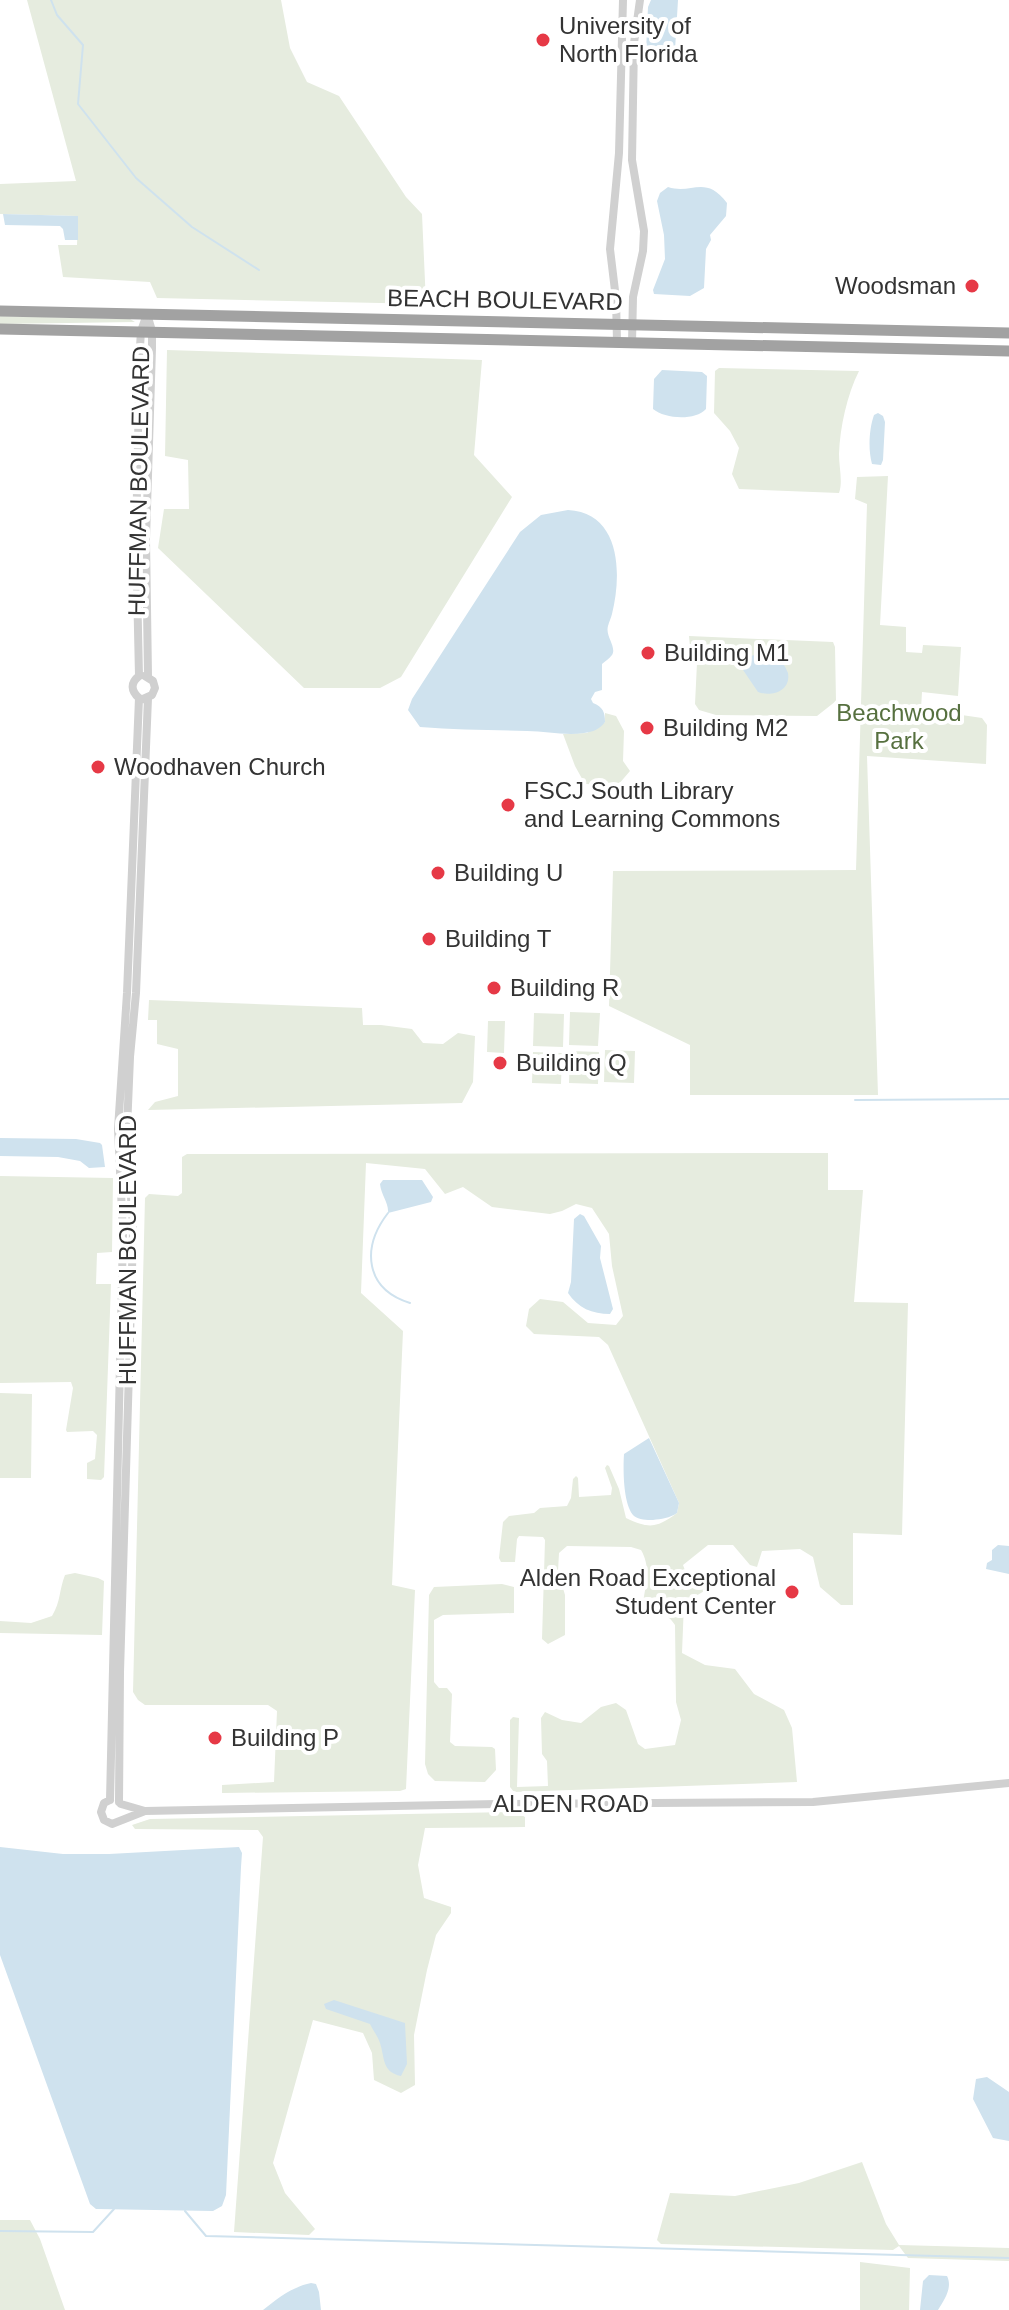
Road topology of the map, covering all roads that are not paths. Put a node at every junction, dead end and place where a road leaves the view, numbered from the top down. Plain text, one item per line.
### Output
1 (623, 0) edge
2 (640, 0) edge
3 (0, 311) edge
4 (147, 314) junction
5 (446, 321) junction
6 (617, 324) junction
7 (632, 325) junction
8 (0, 329) edge
9 (147, 331) junction
10 (1009, 333) edge
11 (423, 338) junction
12 (456, 339) junction
13 (617, 342) junction
14 (632, 343) junction
15 (1009, 351) edge
16 (139, 420) junction
17 (148, 452) junction
18 (144, 676) junction
19 (143, 698) junction
20 (1009, 1786) edge
21 (117, 1802) junction
22 (145, 1811) junction
23 (123, 1818) junction

1 - 6 street
2 - 7 street
3 - 4 highway, BEACH BOULEVARD
4 - 5 highway, BEACH BOULEVARD
4 - 9 street, HUFFMAN BOULEVARD
5 - 6 highway, BEACH BOULEVARD
5 - 11 highway
5 - 12 highway
6 - 7 highway, BEACH BOULEVARD
6 - 13 street
7 - 10 highway, BEACH BOULEVARD
7 - 14 street
8 - 9 highway
9 - 11 highway
9 - 16 street, HUFFMAN BOULEVARD
9 - 17 street, HUFFMAN BOULEVARD
11 - 12 highway
12 - 13 highway
13 - 14 highway
14 - 15 highway
16 - 17 street
16 - 18 street, HUFFMAN BOULEVARD
17 - 18 street, HUFFMAN BOULEVARD
18 - 19 street
18 - 19 street
19 - 21 street, HUFFMAN BOULEVARD
20 - 22 street, ALDEN ROAD
21 - 22 street, ALDEN ROAD
21 - 23 street
21 - 23 street
22 - 23 street, ALDEN ROAD

